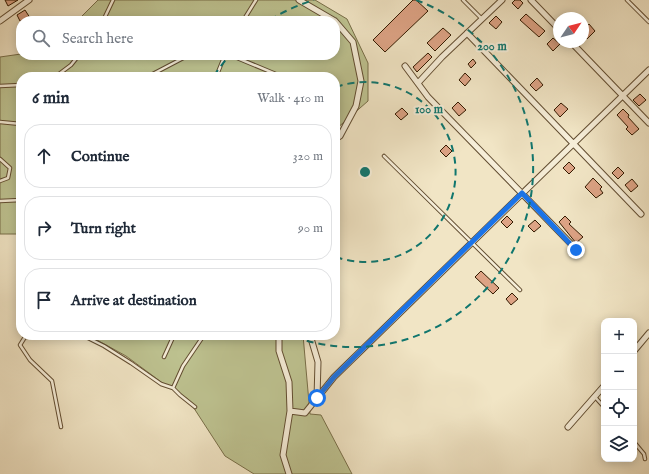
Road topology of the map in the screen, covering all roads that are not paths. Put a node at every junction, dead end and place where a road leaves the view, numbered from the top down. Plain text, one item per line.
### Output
1 (29, 0) edge
2 (113, 0) edge
3 (256, 0) edge
4 (299, 0) edge
5 (463, 0) edge
6 (502, 0) edge
7 (531, 0) edge
8 (628, 0) edge
9 (105, 16) edge
10 (246, 16) edge
11 (326, 16) edge
12 (482, 19) junction
13 (0, 21) edge
14 (649, 22) edge
15 (553, 23) edge
16 (340, 27) edge
17 (467, 33) junction
18 (577, 48) edge
19 (75, 60) edge
20 (180, 60) edge
21 (223, 60) edge
22 (242, 60) edge
23 (405, 66) dead end
24 (649, 70) edge
25 (62, 72) edge
26 (157, 72) edge
27 (218, 72) edge
28 (271, 72) edge
29 (418, 83) junction
30 (16, 85) edge
31 (0, 86) edge
32 (622, 95) junction
33 (0, 122) edge
34 (649, 123) edge
35 (16, 124) edge
36 (340, 133) edge
37 (572, 144) junction
38 (384, 156) dead end
39 (0, 159) edge
40 (0, 181) edge
41 (522, 193) junction
42 (16, 200) edge
43 (0, 201) edge
44 (641, 214) dead end
45 (471, 243) junction
46 (576, 250) dead end
47 (520, 290) dead end
48 (649, 333) edge
49 (23, 340) edge
50 (92, 340) edge
51 (172, 340) edge
52 (201, 340) edge
53 (279, 340) edge
54 (311, 340) edge
55 (637, 347) edge
56 (164, 357) dead end
57 (173, 388) junction
58 (601, 390) edge
59 (595, 397) junction
60 (317, 398) junction
61 (601, 404) edge
62 (195, 407) dead end
63 (290, 411) junction
64 (61, 427) dead end
65 (568, 427) dead end
66 (637, 446) edge
67 (645, 458) dead end
68 (289, 474) edge

1 - 13 street
2 - 9 lane
3 - 10 lane
4 - 11 street
5 - 12 lane
6 - 12 street
7 - 15 street
8 - 14 lane
12 - 17 street
16 - 36 street
17 - 29 street
17 - 37 street
18 - 32 street
19 - 25 lane
20 - 26 lane
21 - 27 lane
22 - 28 lane
23 - 29 street
24 - 32 street
29 - 41 street
30 - 31 lane
32 - 34 street
32 - 37 street
33 - 35 lane
37 - 41 street
37 - 44 street
38 - 45 lane
39 - 40 lane
41 - 45 street
41 - 46 street
42 - 43 lane
45 - 47 lane
45 - 60 street
48 - 55 street
49 - 64 lane
50 - 57 lane
51 - 56 lane
52 - 57 lane
53 - 63 street
54 - 60 street
57 - 62 lane
58 - 59 street
59 - 61 lane
59 - 65 street
60 - 63 street
63 - 68 street
66 - 67 lane

